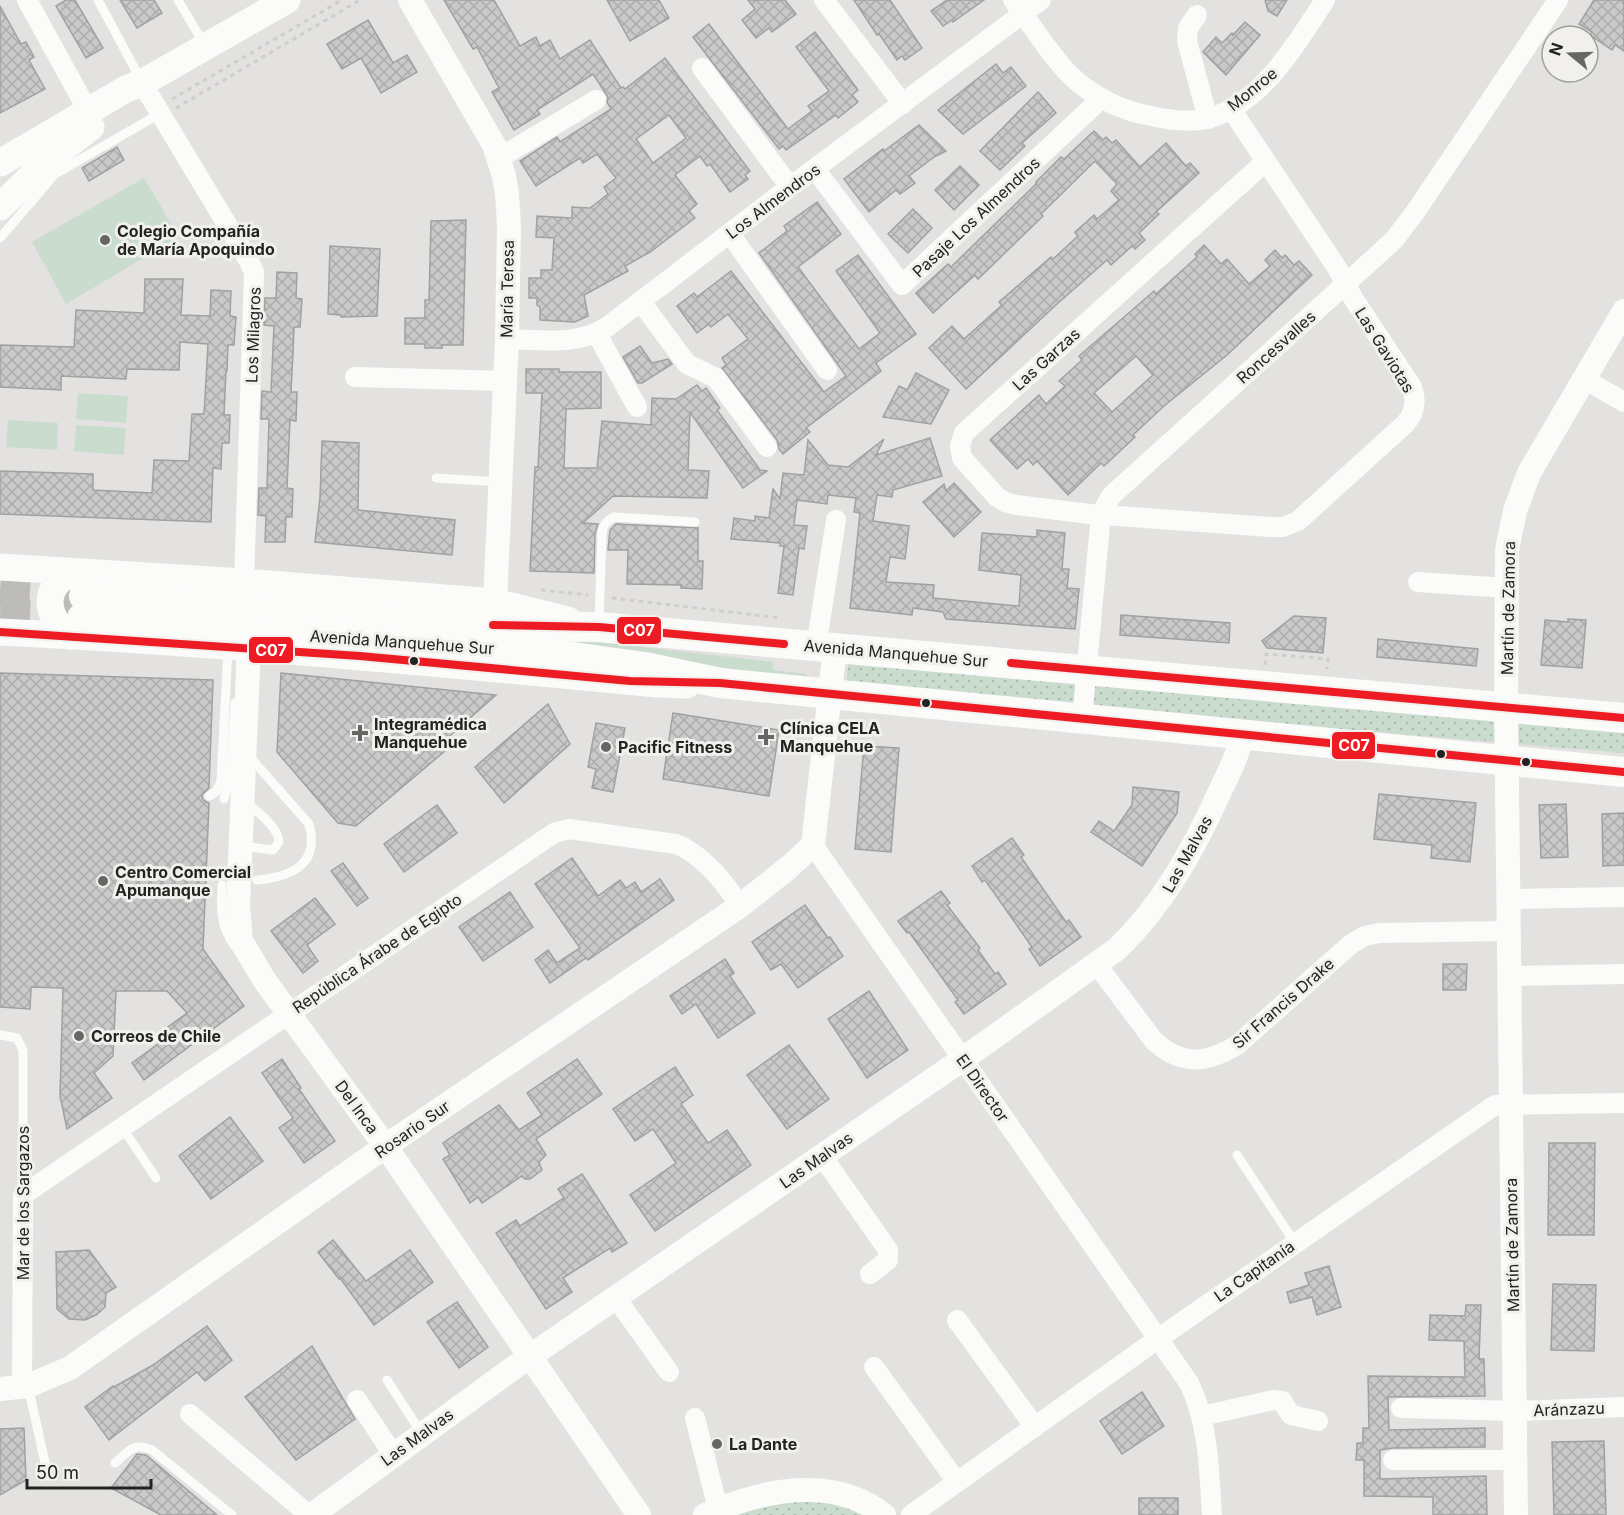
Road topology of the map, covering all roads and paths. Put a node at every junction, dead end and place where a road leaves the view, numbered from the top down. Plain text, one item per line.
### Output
1 (27, 0) edge
2 (99, 0) edge
3 (178, 0) edge
4 (287, 0) edge
5 (342, 0) edge
6 (360, 0) edge
7 (410, 0) edge
8 (824, 0) edge
9 (1041, 0) edge
10 (1325, 0) edge
11 (1558, 0) edge
12 (1018, 7) edge
13 (1197, 15) dead end
14 (206, 46) junction
15 (702, 68) dead end
16 (142, 82) junction
17 (1102, 98) junction
18 (596, 100) dead end
19 (903, 104) junction
20 (1231, 109) junction
21 (165, 110) junction
22 (88, 111) junction
23 (1208, 119) junction
24 (68, 144) junction
25 (499, 158) junction
26 (1265, 162) junction
27 (0, 163) edge
28 (815, 169) junction
29 (55, 174) junction
30 (790, 187) junction
31 (0, 207) edge
32 (730, 234) junction
33 (0, 238) edge
34 (1346, 284) junction
35 (641, 302) junction
36 (1624, 311) edge
37 (597, 334) junction
38 (507, 339) junction
39 (827, 370) dead end
40 (355, 377) dead end
41 (1584, 379) junction
42 (505, 381) junction
43 (1624, 402) edge
44 (637, 407) dead end
45 (767, 447) dead end
46 (436, 478) dead end
47 (500, 482) junction
48 (1101, 514) junction
49 (836, 520) dead end
50 (694, 522) dead end
51 (0, 567) edge
52 (244, 582) junction
53 (1418, 582) dead end
54 (1506, 588) junction
55 (532, 589) dead end
56 (599, 597) junction
57 (495, 602) junction
58 (78, 605) junction
59 (599, 627) junction
60 (0, 632) edge
61 (824, 639) junction
62 (239, 650) junction
63 (1086, 670) junction
64 (720, 683) junction
65 (830, 694) junction
66 (236, 695) dead end
67 (1506, 706) junction
68 (1624, 718) edge
69 (1082, 719) junction
70 (1242, 735) junction
71 (246, 752) junction
72 (1507, 762) junction
73 (1624, 772) edge
74 (209, 796) dead end
75 (234, 799) junction
76 (813, 845) junction
77 (241, 846) junction
78 (258, 880) dead end
79 (222, 885) dead end
80 (1624, 897) edge
81 (1508, 899) junction
82 (740, 906) junction
83 (1508, 931) junction
84 (1097, 965) junction
85 (1624, 974) edge
86 (1509, 976) junction
87 (265, 981) junction
88 (289, 1013) junction
89 (0, 1035) edge
90 (963, 1059) junction
91 (1624, 1103) edge
92 (1510, 1104) junction
93 (1624, 1109) edge
94 (122, 1127) junction
95 (386, 1147) junction
96 (1237, 1155) dead end
97 (822, 1156) junction
98 (156, 1178) dead end
99 (23, 1195) junction
100 (1295, 1243) junction
101 (870, 1274) dead end
102 (616, 1298) junction
103 (957, 1320) dead end
104 (1159, 1338) junction
105 (530, 1356) junction
106 (874, 1367) dead end
107 (669, 1372) dead end
108 (387, 1380) dead end
109 (17, 1388) edge
110 (357, 1400) dead end
111 (1624, 1407) edge
112 (1401, 1408) dead end
113 (1515, 1411) junction
114 (190, 1414) dead end
115 (1202, 1416) junction
116 (695, 1418) dead end
117 (1318, 1422) dead end
118 (1035, 1427) junction
119 (422, 1434) junction
120 (393, 1454) junction
121 (1393, 1460) dead end
122 (1515, 1461) junction
123 (115, 1463) dead end
124 (48, 1476) dead end
125 (957, 1482) junction
126 (711, 1512) edge
127 (231, 1515) edge
128 (310, 1515) edge
129 (639, 1515) edge
130 (884, 1515) edge
131 (911, 1515) edge
132 (1212, 1515) edge
133 (1516, 1515) edge

1 - 22 street
2 - 16 lane
3 - 14 lane
4 - 14 main road
5 - 21 path
6 - 21 path
7 - 25 street, María Teresa
8 - 19 street
9 - 12 street
10 - 20 street, Monroe
11 - 34 street, Roncesvalles
12 - 17 street, Monroe
12 - 19 street, Los Almendros
13 - 23 street
14 - 16 main road
15 - 30 street
16 - 21 street, Los Milagros
16 - 22 main road
16 - 24 main road
17 - 23 street, Monroe
17 - 28 street, Pasaje Los Almendros
18 - 25 street
19 - 28 street, Los Almendros
20 - 23 street, Monroe
20 - 26 street, Las Gaviotas
21 - 29 lane
21 - 52 street, Los Milagros
22 - 27 main road
24 - 29 lane
24 - 31 main road
25 - 38 street, María Teresa
26 - 34 street, Las Gaviotas
26 - 48 street, Las Garzas
28 - 30 street, Los Almendros
29 - 33 lane
30 - 32 street, Los Almendros
32 - 35 street, Los Almendros
32 - 39 street
34 - 48 street, Roncesvalles
34 - 48 street, Las Gaviotas
35 - 37 street, Los Almendros
35 - 45 street
36 - 41 street, Martín de Zamora
37 - 38 street, Los Almendros
37 - 44 street
38 - 42 street, María Teresa
40 - 42 street
41 - 43 street
41 - 54 street, Martín de Zamora
42 - 47 street, María Teresa
46 - 47 lane
47 - 57 street, María Teresa
48 - 63 street, Roncesvalles
49 - 61 street
50 - 56 lane
51 - 58 main road, Avenida Manquehue Sur
52 - 57 main road, Avenida Manquehue Sur
52 - 58 main road, Avenida Manquehue Sur
53 - 54 street
54 - 67 street, Martín de Zamora
55 - 56 path
56 - 59 lane
56 - 61 path
57 - 59 main road, Avenida Manquehue Sur
58 - 59 main road, Avenida Manquehue Sur
58 - 60 main road, Avenida Manquehue Sur
58 - 62 main road, Avenida Manquehue Sur
58 - 64 main road, Avenida Manquehue Sur
59 - 61 main road, Avenida Manquehue Sur
61 - 63 main road, Avenida Manquehue Sur
61 - 65 street
62 - 64 main road, Avenida Manquehue Sur
62 - 71 street, Del Inca
62 - 74 lane
63 - 67 main road, Avenida Manquehue Sur
63 - 69 street, Roncesvalles
64 - 65 main road, Avenida Manquehue Sur
65 - 69 main road, Avenida Manquehue Sur
65 - 76 street
66 - 75 lane
67 - 68 main road, Avenida Manquehue Sur
67 - 72 street, Martín de Zamora
69 - 70 main road, Avenida Manquehue Sur
70 - 72 main road, Avenida Manquehue Sur
70 - 84 street, Las Malvas
71 - 75 street, Del Inca
71 - 78 lane
72 - 73 main road, Avenida Manquehue Sur
72 - 81 street, Martín de Zamora
75 - 77 street, Del Inca
75 - 77 lane
76 - 82 street, Rosario Sur
76 - 90 street, El Director
77 - 87 street, Del Inca
79 - 87 lane
80 - 81 street
81 - 83 street, Martín de Zamora
82 - 88 street, República Árabe de Egipto
82 - 95 street, Rosario Sur
83 - 84 street, Sir Francis Drake
83 - 86 street, Martín de Zamora
84 - 90 street, Las Malvas
85 - 86 street
86 - 92 street, Martín de Zamora
87 - 88 street, Del Inca
88 - 94 street, República Árabe de Egipto
88 - 95 street, Del Inca
89 - 99 lane, Mar de los Sargazos
90 - 97 street, Las Malvas
90 - 104 street, El Director
91 - 92 street, La Capitanía
91 - 93 street
92 - 100 street, La Capitanía
92 - 113 street, Martín de Zamora
94 - 98 lane
94 - 99 street, República Árabe de Egipto
95 - 105 street, Del Inca
95 - 109 street, Rosario Sur
96 - 100 lane
97 - 101 street
97 - 102 street, Las Malvas
99 - 109 street, Mar de los Sargazos
100 - 104 street, La Capitanía
102 - 105 street, Las Malvas
102 - 107 street
103 - 118 street
104 - 115 street, El Director
104 - 118 street, La Capitanía
105 - 119 street, Las Malvas
105 - 129 street, Del Inca
106 - 125 street
108 - 119 lane
109 - 124 lane
110 - 120 street
111 - 113 street, Aránzazu
112 - 113 street, Aránzazu
113 - 122 street, Martín de Zamora
114 - 128 street
115 - 117 street
115 - 132 street, El Director
116 - 126 street
118 - 125 street, La Capitanía
119 - 120 street, Las Malvas
120 - 128 street, Las Malvas
121 - 122 street
122 - 133 street, Martín de Zamora
123 - 127 lane
125 - 131 street, La Capitanía
126 - 130 street

